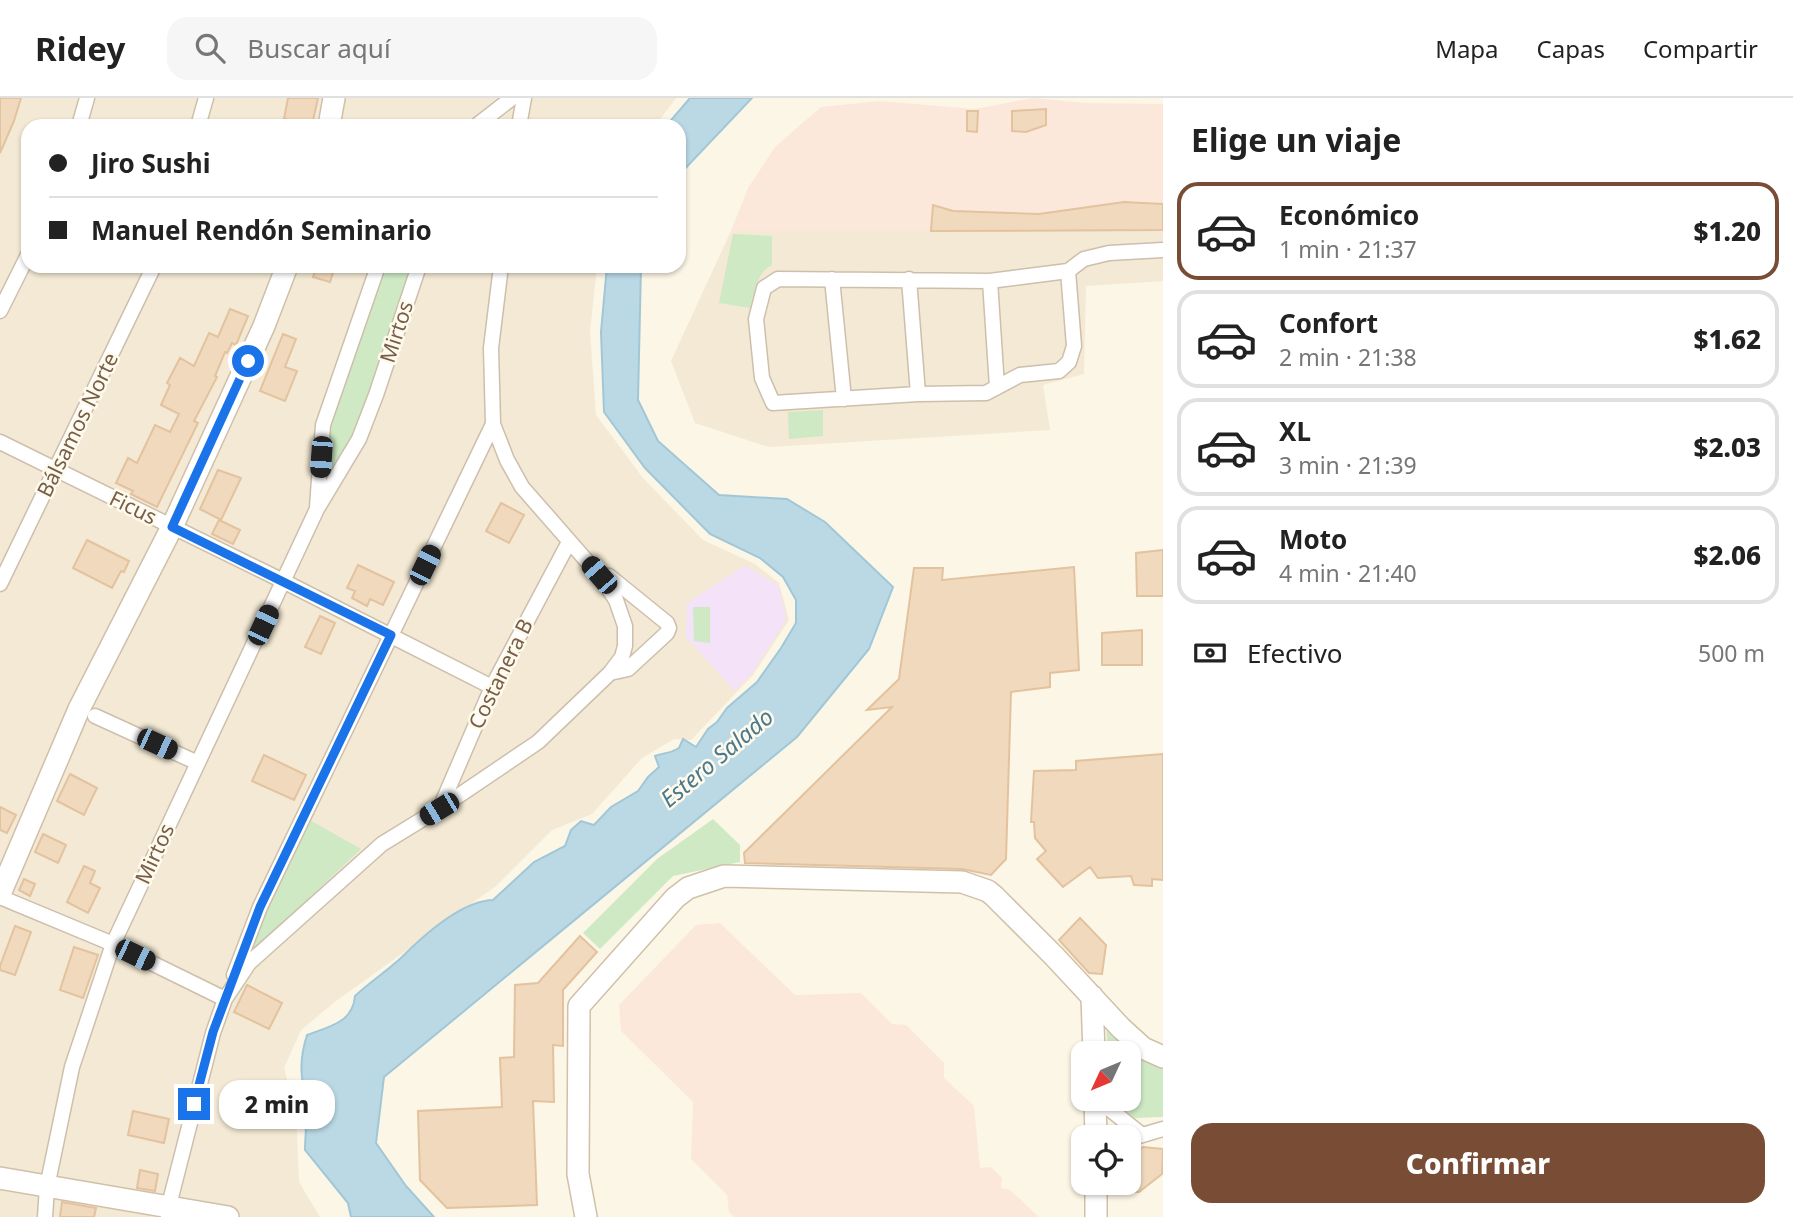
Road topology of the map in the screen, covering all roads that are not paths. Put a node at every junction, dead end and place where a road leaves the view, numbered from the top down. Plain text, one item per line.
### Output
1 (87, 98) edge
2 (206, 98) edge
3 (334, 98) edge
4 (512, 98) edge
5 (524, 98) edge
6 (81, 119) edge
7 (200, 119) edge
8 (330, 119) edge
9 (485, 119) edge
10 (520, 119) edge
11 (1163, 250) edge
12 (21, 269) edge
13 (1068, 271) junction
14 (151, 273) edge
15 (284, 273) edge
16 (376, 273) edge
17 (417, 273) edge
18 (500, 273) edge
19 (832, 279) junction
20 (909, 279) junction
21 (990, 281) junction
22 (0, 311) edge
23 (997, 387) junction
24 (918, 394) junction
25 (844, 399) junction
26 (493, 424) junction
27 (0, 442) edge
28 (56, 470) junction
29 (317, 509) junction
30 (172, 527) junction
31 (569, 542) junction
32 (599, 575) junction
33 (284, 581) junction
34 (0, 584) edge
35 (391, 635) junction
36 (610, 673) junction
37 (492, 687) junction
38 (95, 716) dead end
39 (198, 763) junction
40 (439, 809) junction
41 (0, 896) edge
42 (113, 944) junction
43 (1092, 996) junction
44 (225, 999) junction
45 (1094, 1041) edge
46 (1163, 1057) edge
47 (1109, 1111) edge
48 (1123, 1125) edge
49 (1163, 1129) edge
50 (1141, 1136) edge
51 (578, 1174) junction
52 (0, 1178) edge
53 (47, 1187) junction
54 (1096, 1195) edge
55 (167, 1212) edge
56 (45, 1217) edge
57 (228, 1217) edge
58 (579, 1217) edge
59 (586, 1217) edge
60 (1096, 1217) edge

1 - 6 street
2 - 7 street
3 - 8 street
4 - 9 street
5 - 10 street
11 - 13 street
12 - 22 street
13 - 21 street
13 - 23 street
14 - 28 street, Bálsamos Norte
15 - 30 street
16 - 29 street, Mirtos
17 - 29 street, Mirtos
18 - 26 street
19 - 20 street
19 - 25 street
19 - 25 street
20 - 21 street
20 - 24 street
21 - 23 street
23 - 24 street
24 - 25 street
26 - 31 street
26 - 35 street
27 - 28 street, Ficus
28 - 30 street, Ficus
28 - 34 street, Bálsamos Norte
29 - 33 street, Mirtos
30 - 33 street, Ficus
30 - 41 street
31 - 32 street
31 - 37 street, Costanera B
32 - 36 street
32 - 36 street
33 - 35 street, Ficus
33 - 39 street, Mirtos
35 - 37 street, Ficus
35 - 44 street
36 - 40 street
37 - 40 street, Costanera B
38 - 39 street
39 - 42 street, Mirtos
40 - 44 street
41 - 42 street
42 - 44 street
42 - 53 street, Mirtos
43 - 45 street
43 - 46 street
43 - 51 street
44 - 55 street
47 - 48 street
49 - 50 street
51 - 58 street
51 - 59 street
52 - 53 street
53 - 55 street
53 - 56 street, Mirtos
54 - 60 street
55 - 57 street

